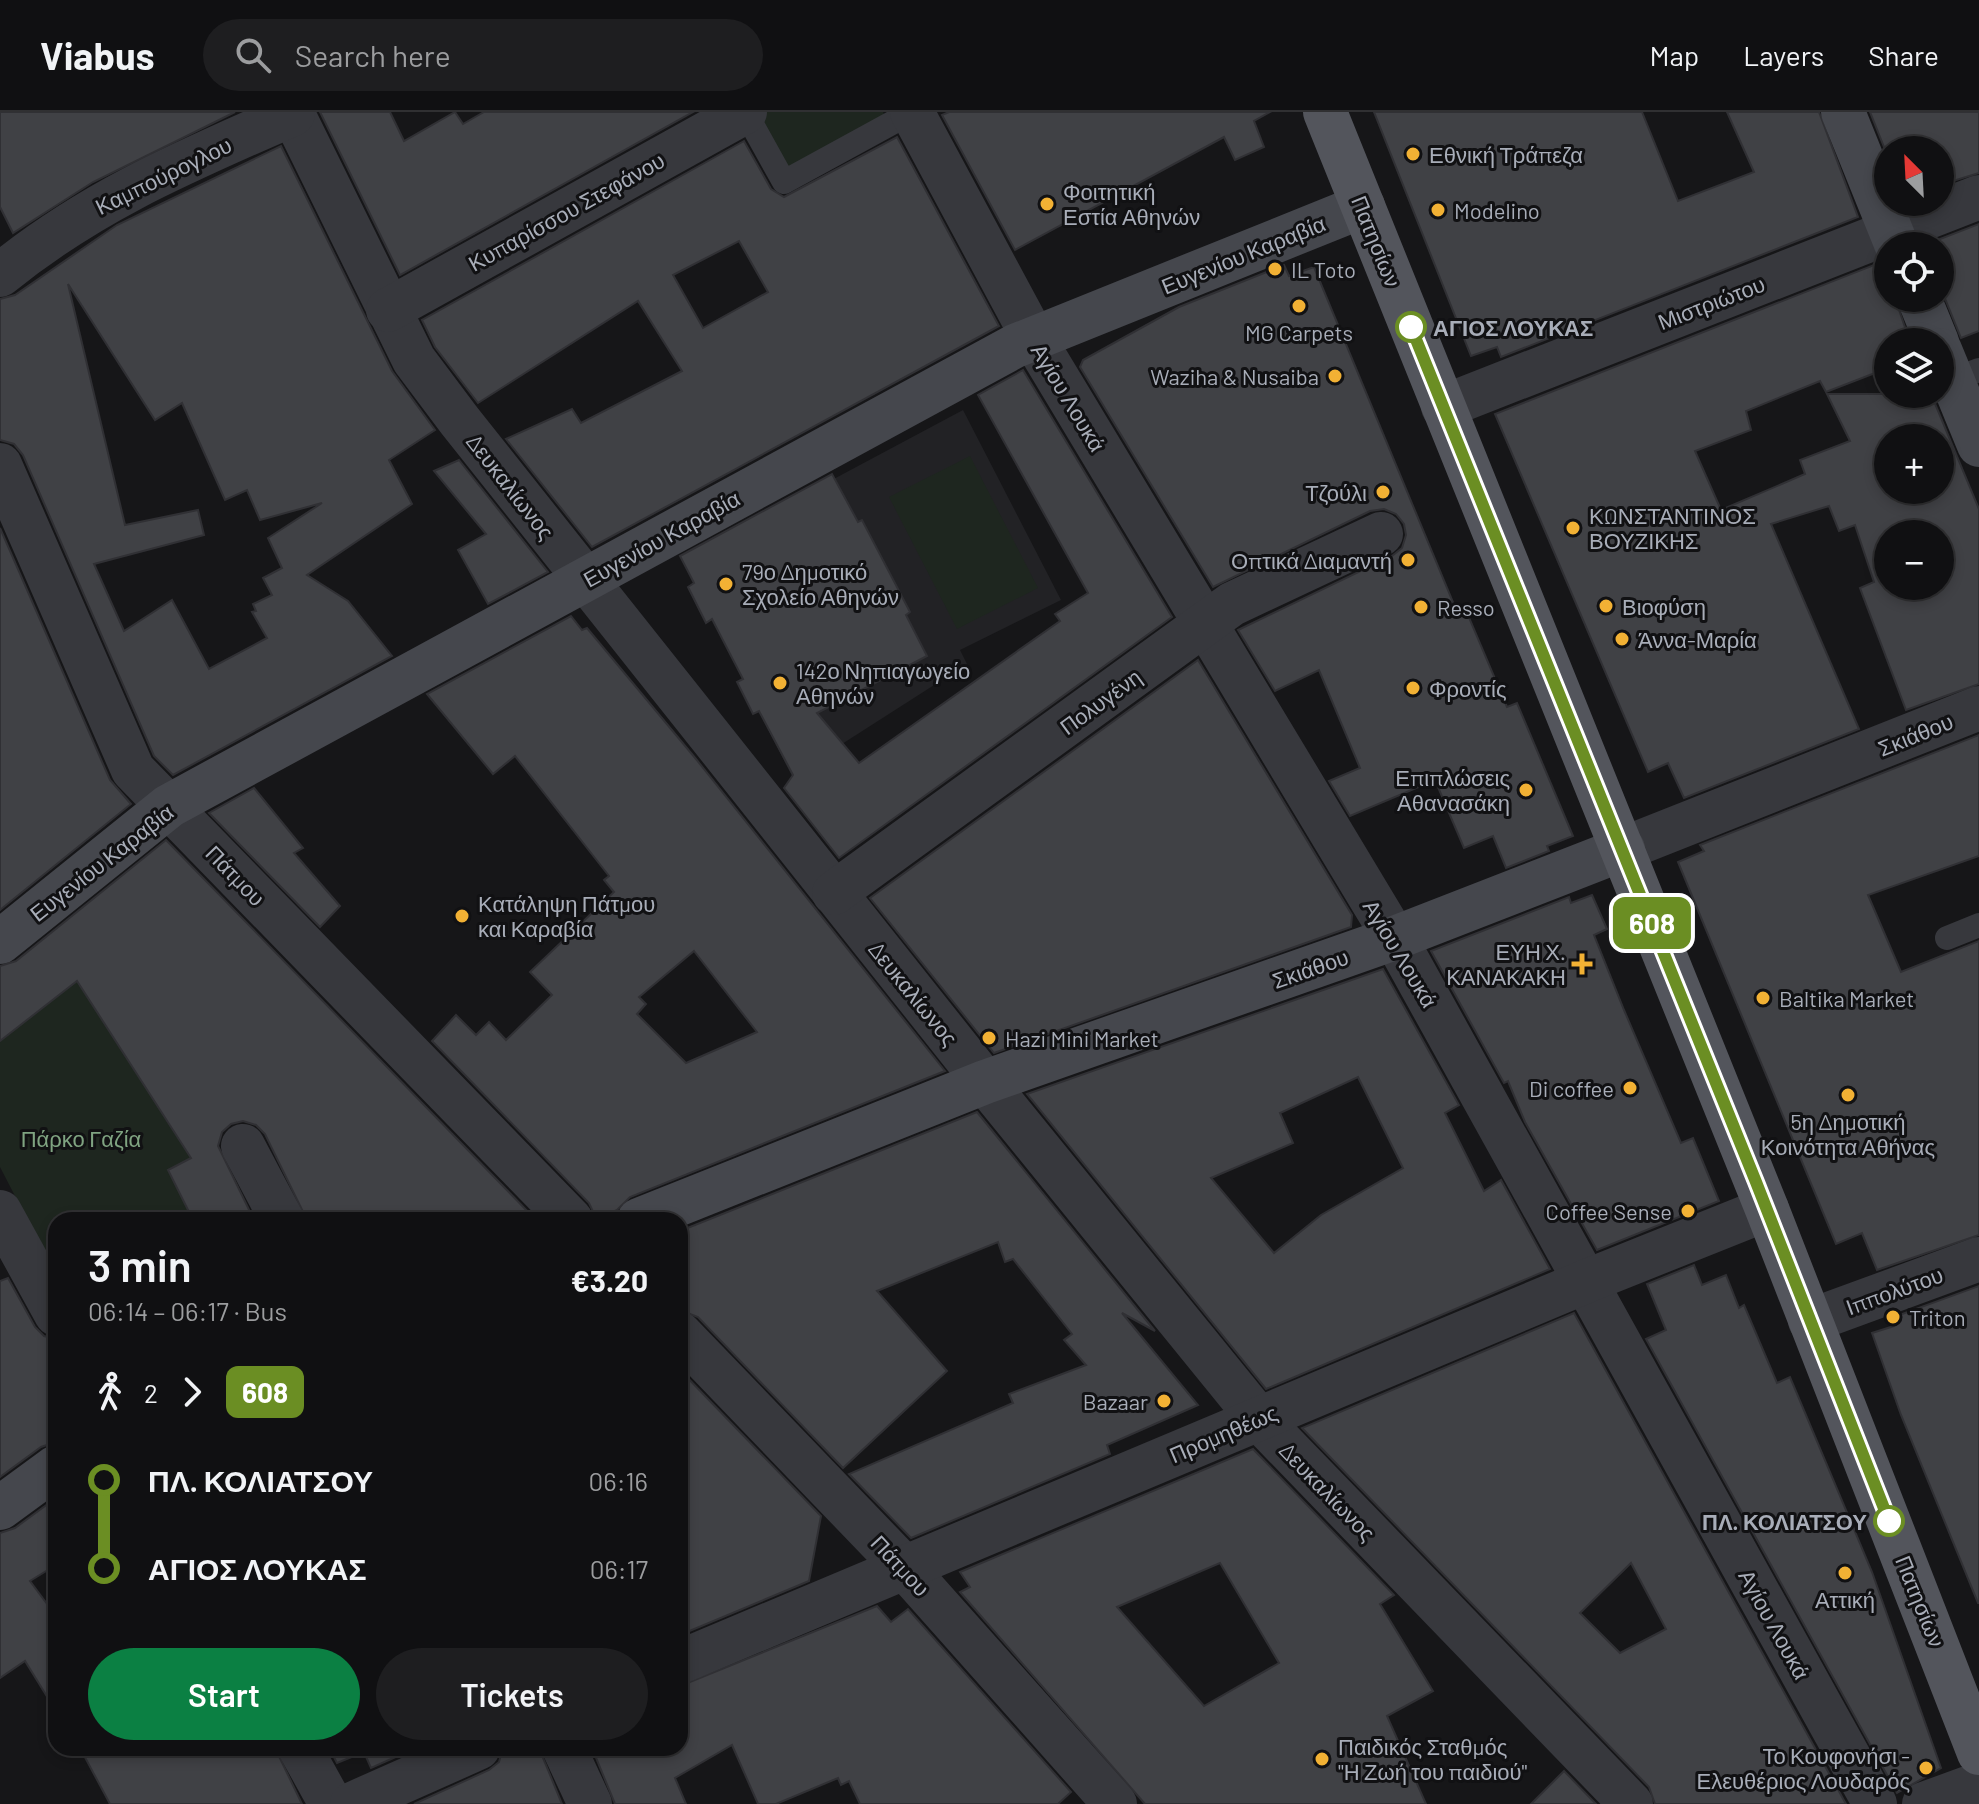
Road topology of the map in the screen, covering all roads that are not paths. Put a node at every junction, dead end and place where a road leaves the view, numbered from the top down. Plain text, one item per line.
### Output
1 (745, 112) edge
2 (912, 112) edge
3 (1325, 112) edge
4 (1843, 112) edge
5 (292, 113) edge
6 (1979, 197) edge
7 (1363, 206) junction
8 (1891, 232) edge
9 (1908, 232) edge
10 (1874, 246) edge
11 (3, 262) edge
12 (388, 310) junction
13 (1034, 339) junction
14 (1954, 367) edge
15 (1443, 407) junction
16 (1979, 445) edge
17 (0, 465) edge
18 (1381, 534) dead end
19 (586, 580) junction
20 (1208, 623) junction
21 (1979, 708) edge
22 (169, 806) junction
23 (1623, 849) junction
24 (834, 893) junction
25 (1979, 925) edge
26 (1947, 938) dead end
27 (1392, 939) junction
28 (0, 942) edge
29 (985, 1082) junction
30 (243, 1146) dead end
31 (1767, 1209) junction
32 (0, 1212) edge
33 (278, 1212) edge
34 (563, 1212) edge
35 (659, 1212) edge
36 (1979, 1259) edge
37 (1587, 1281) junction
38 (48, 1299) edge
39 (1810, 1321) junction
40 (688, 1342) edge
41 (1258, 1418) junction
42 (48, 1473) edge
43 (0, 1508) edge
44 (905, 1568) junction
45 (688, 1659) edge
46 (1970, 1698) edge
47 (1979, 1753) edge
48 (304, 1756) edge
49 (460, 1756) edge
50 (568, 1756) edge
51 (1979, 1784) edge
52 (331, 1804) edge
53 (352, 1804) edge
54 (590, 1804) edge
55 (1115, 1804) edge
56 (1631, 1804) edge
57 (1875, 1804) edge
58 (1924, 1804) edge

1 - 2 lane
1 - 12 street, Κυπαρίσσου Στεφάνου
2 - 13 street, Αγίου Λουκά
3 - 7 main road, Πατησίων
4 - 8 street
5 - 11 street, Καμπούρογλου
5 - 12 street, Δευκαλίωνος
6 - 9 street, Μιστριώτου
7 - 13 street, Ευγενίου Καραβία
7 - 15 main road, Πατησίων
10 - 15 street, Μιστριώτου
12 - 19 street, Δευκαλίωνος
13 - 19 street, Ευγενίου Καραβία
13 - 20 street, Αγίου Λουκά
14 - 16 street
15 - 23 main road, Πατησίων
17 - 22 street, Πάτμου
18 - 20 street, Πολυγένη
19 - 22 street, Ευγενίου Καραβία
19 - 24 street, Δευκαλίωνος
20 - 24 street, Πολυγένη
20 - 27 street, Αγίου Λουκά
21 - 23 street, Σκιάθου
22 - 28 street, Ευγενίου Καραβία
22 - 34 street, Πάτμου
23 - 27 street, Σκιάθου
23 - 31 main road, Πατησίων
24 - 29 street, Δευκαλίωνος
25 - 26 lane
27 - 29 street, Σκιάθου
27 - 37 street, Αγίου Λουκά
29 - 35 street, Σκιάθου
29 - 41 street, Δευκαλίωνος
30 - 33 street
31 - 37 street, Προμηθέως
31 - 39 main road, Πατησίων
32 - 38 street
36 - 39 street, Ιππολύτου
37 - 41 street, Προμηθέως
37 - 57 street, Αγίου Λουκά
39 - 46 main road, Πατησίων
40 - 44 street, Πάτμου
41 - 44 street, Προμηθέως
41 - 56 street, Δευκαλίωνος
42 - 43 street
44 - 45 street, Προμηθέως
44 - 55 street, Πάτμου
46 - 47 main road, Πατησίων
48 - 52 street
49 - 53 street
50 - 54 street
51 - 58 street

